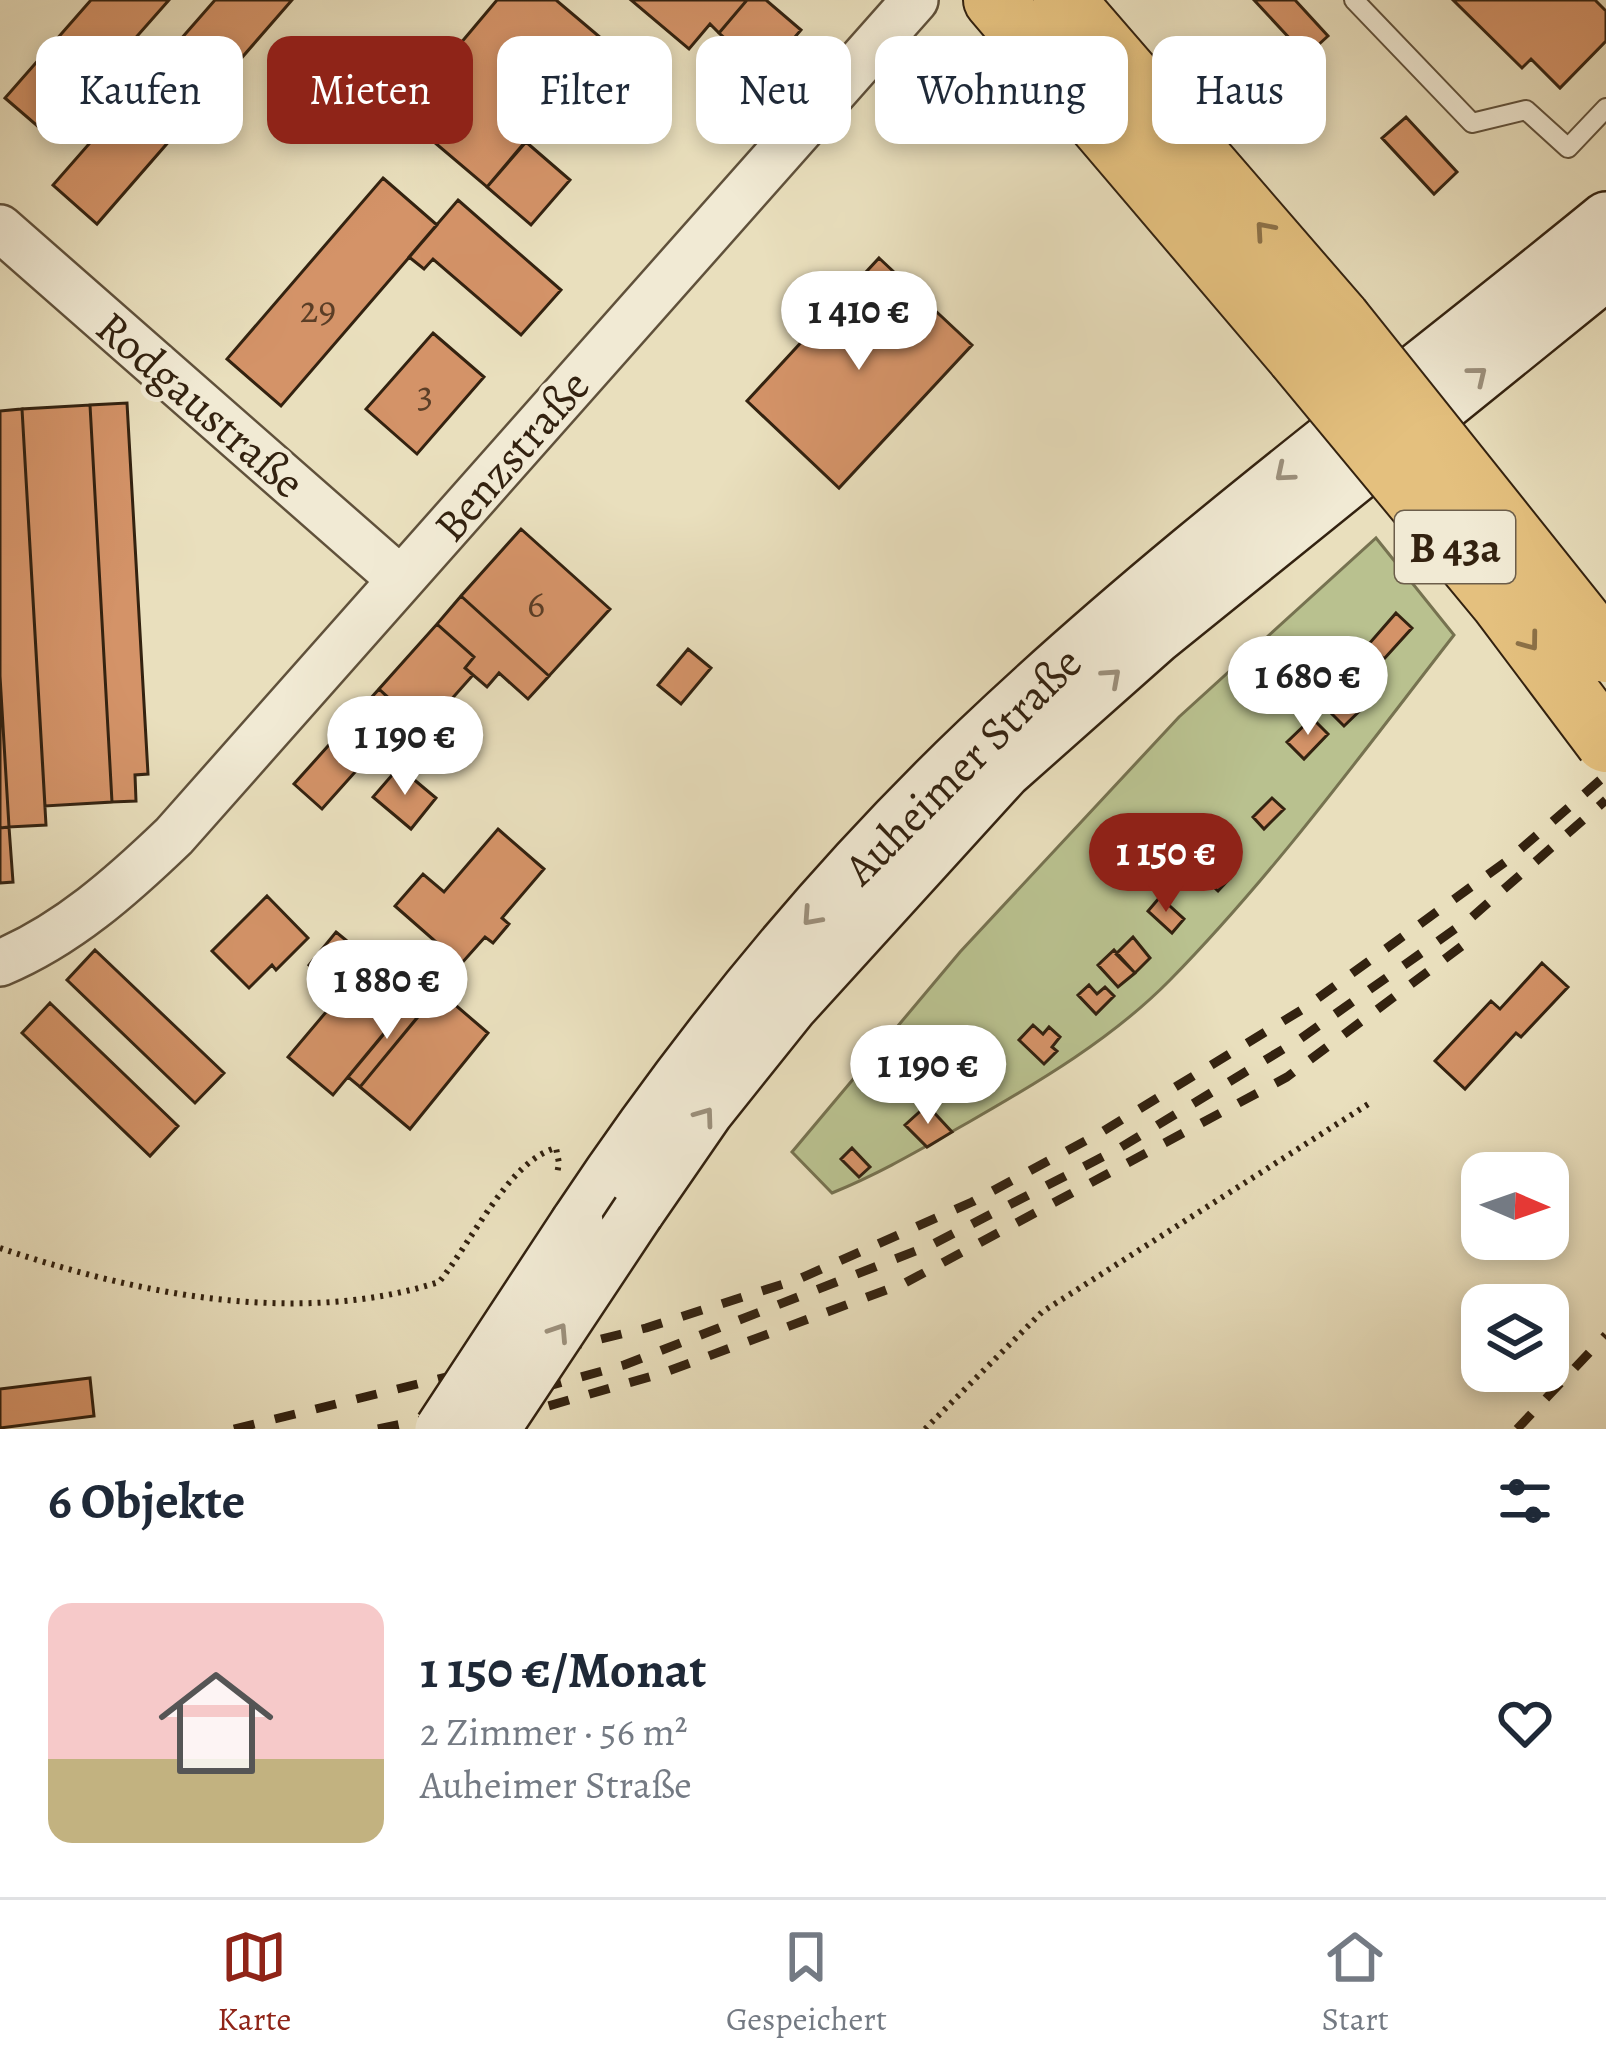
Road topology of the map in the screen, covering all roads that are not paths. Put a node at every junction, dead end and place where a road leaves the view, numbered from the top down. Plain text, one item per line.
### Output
1 (915, 0) edge
2 (994, 0) edge
3 (1354, 0) edge
4 (1062, 25) edge
5 (1606, 108) edge
6 (1606, 218) edge
7 (0, 228) edge
8 (1606, 274) edge
9 (1319, 337) junction
10 (401, 580) junction
11 (1606, 652) edge
12 (1606, 742) edge
13 (0, 963) edge
14 (441, 1429) edge
15 (494, 1429) edge

1 - 10 street, Benzstraße
2 - 4 highway, B 43a
3 - 5 lane
4 - 9 highway, B 43a
6 -> 14 main road, Auheimer Straße, bridge
7 - 10 street, Rodgaustraße
15 -> 8 main road, Auheimer Straße, bridge
9 - 11 highway, B 43a, bridge
9 -> 12 highway, B 43a, bridge
10 - 13 street, Benzstraße

